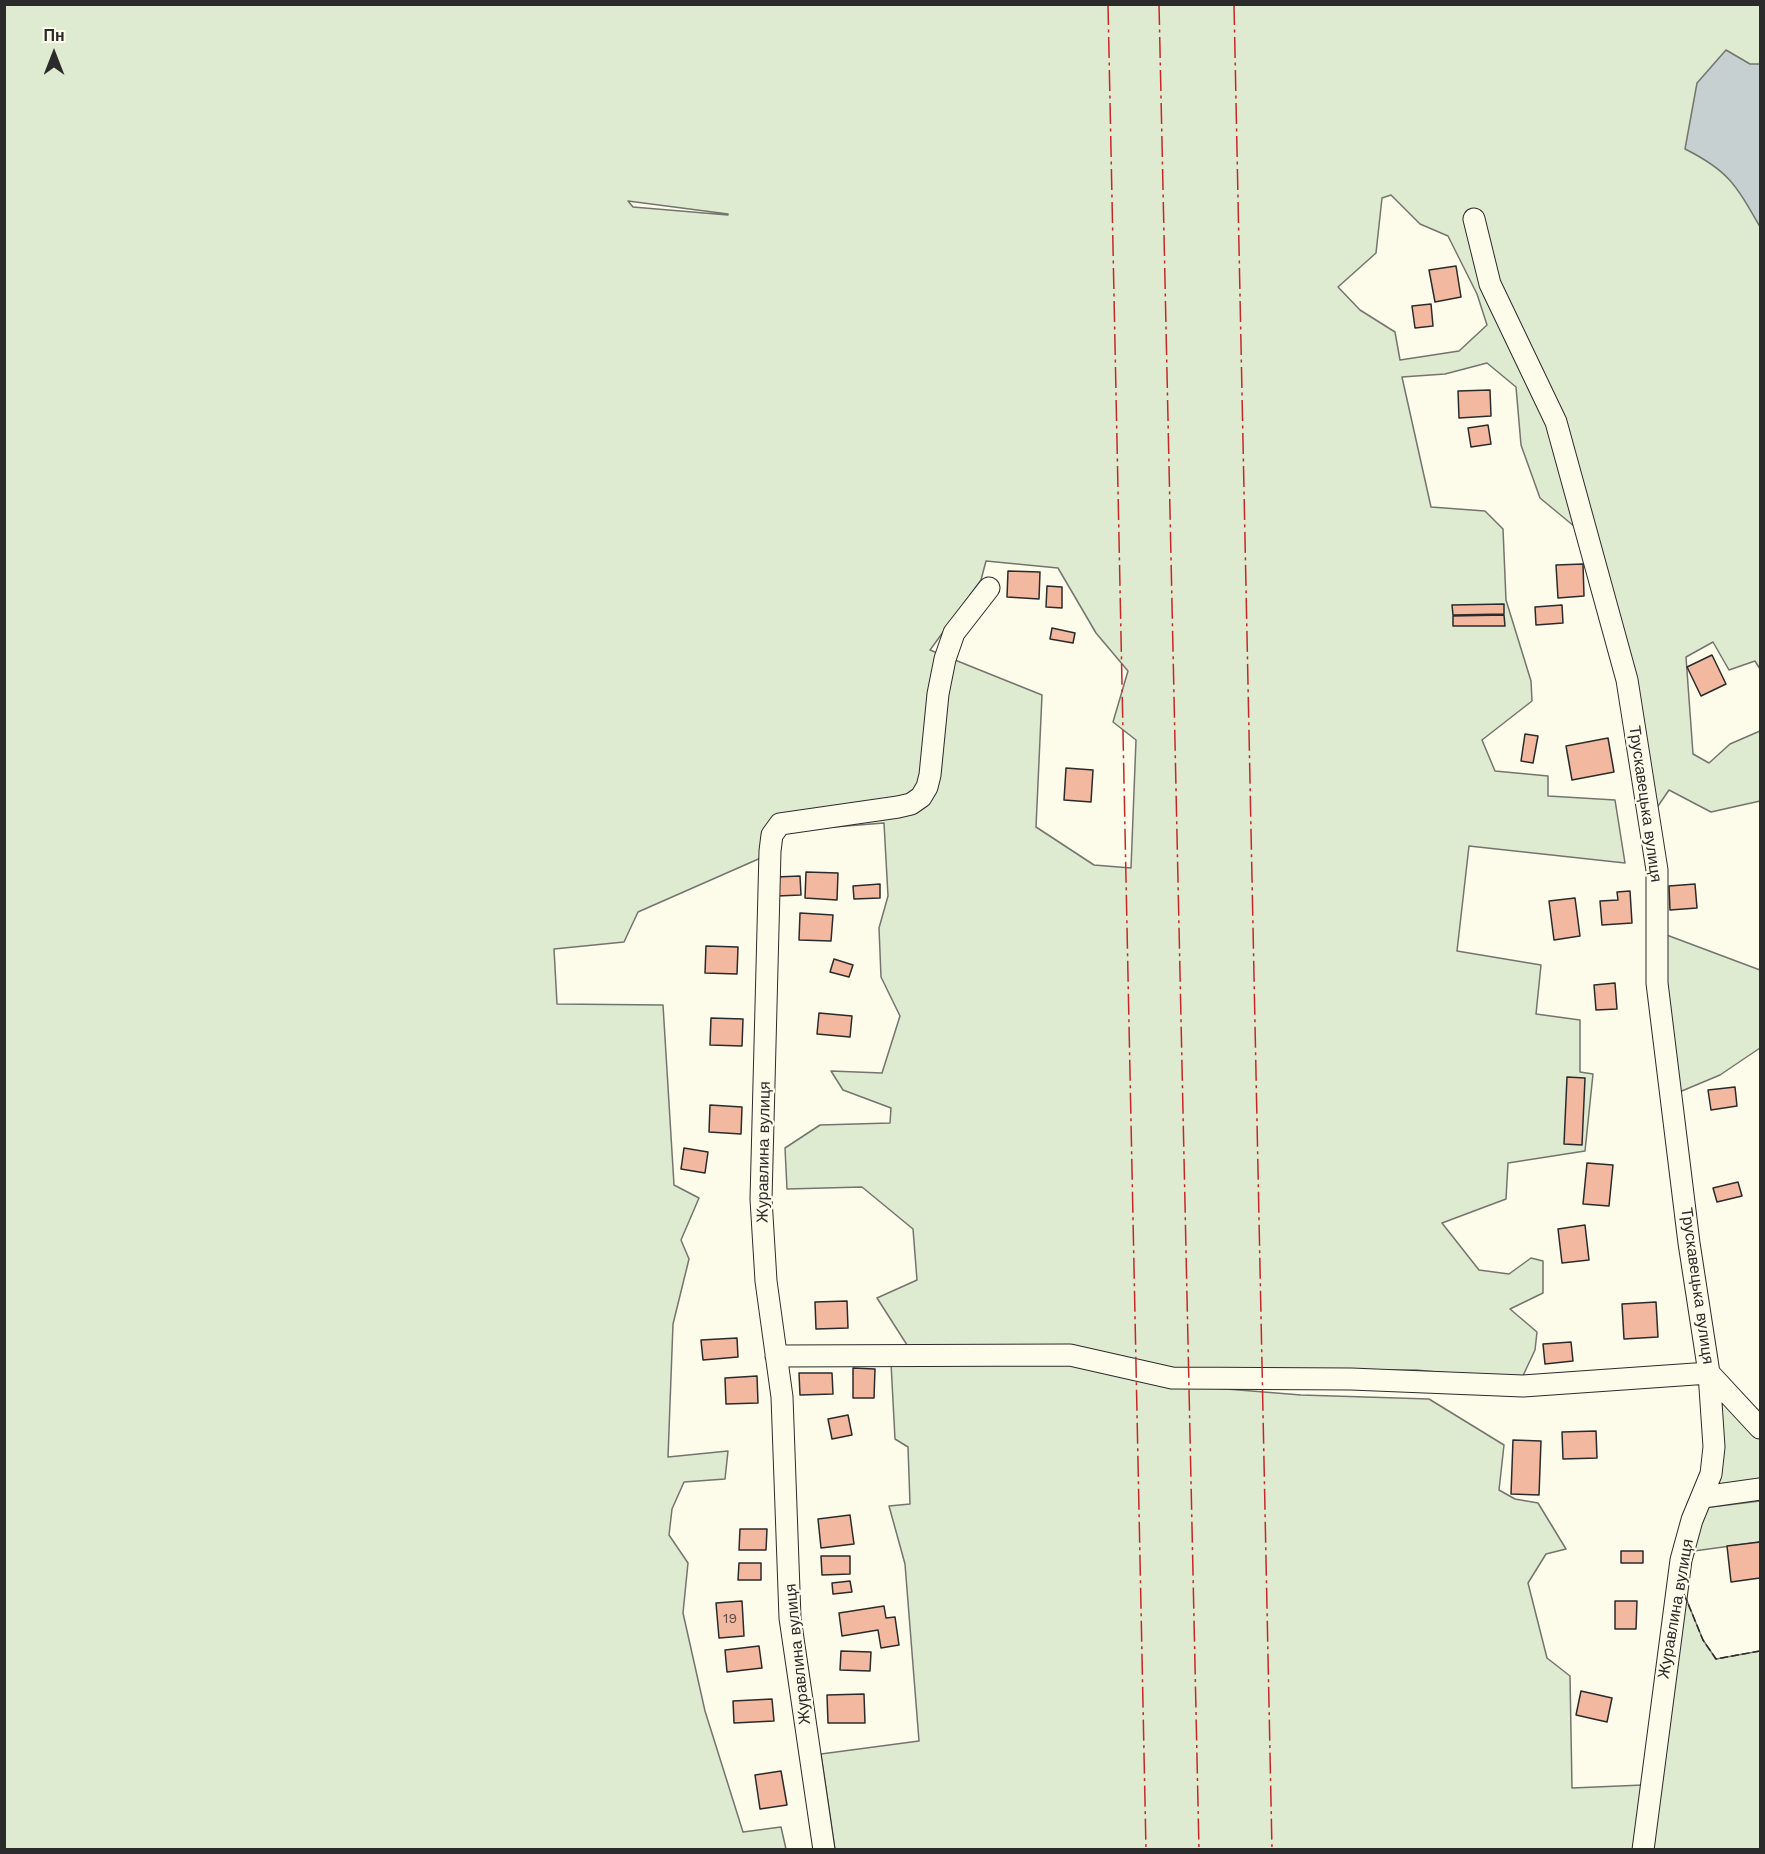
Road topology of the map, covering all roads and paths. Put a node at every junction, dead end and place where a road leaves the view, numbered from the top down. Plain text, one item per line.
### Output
1 (1474, 219) dead end
2 (989, 588) dead end
3 (776, 1356) junction
4 (1709, 1373) junction
5 (1761, 1428) edge
6 (1761, 1489) edge
7 (1703, 1497) junction
8 (824, 1850) edge
9 (1643, 1850) edge

1 - 4 street, Трускавецька вулиця
2 - 3 street, Журавлина вулиця
3 - 4 street
3 - 8 street, Журавлина вулиця
4 - 5 street, Трускавецька вулиця
4 - 7 street, Журавлина вулиця
6 - 7 street
7 - 9 street, Журавлина вулиця

